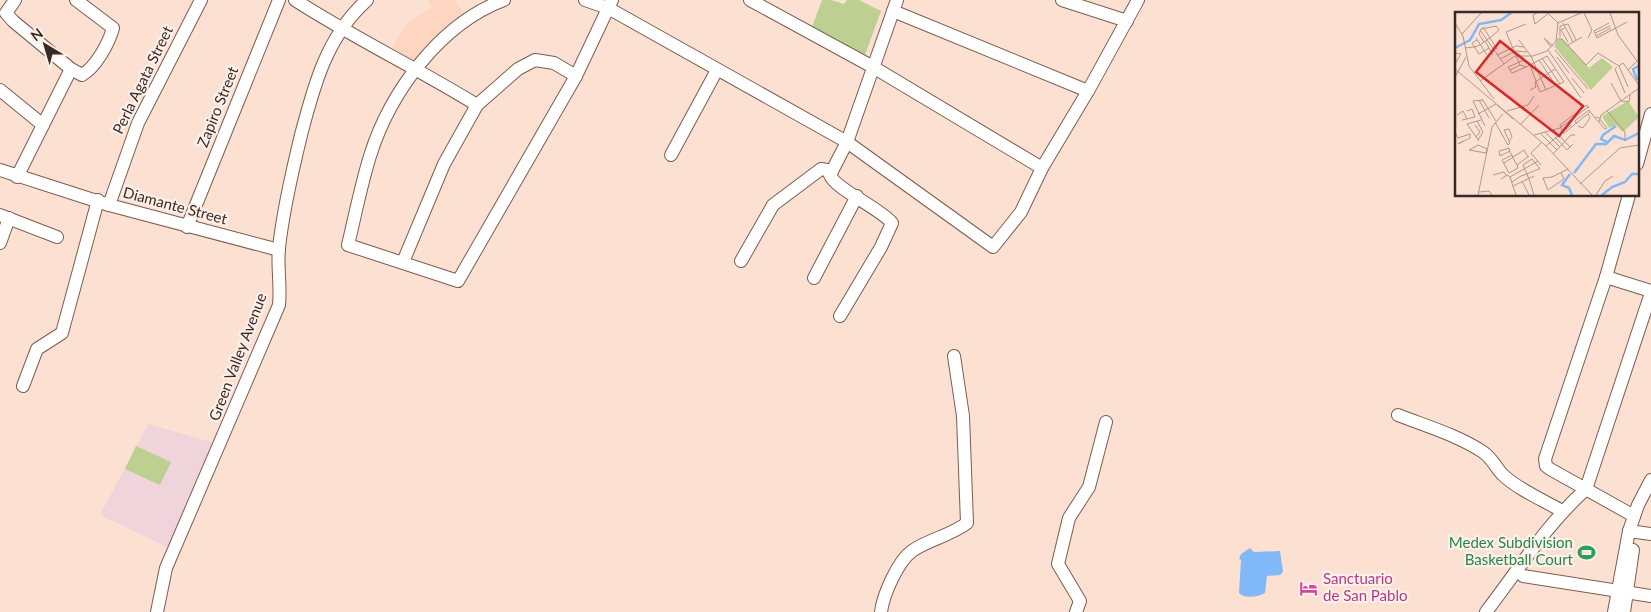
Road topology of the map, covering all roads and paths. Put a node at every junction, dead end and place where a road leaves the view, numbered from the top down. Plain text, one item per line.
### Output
1 (15, 0) edge
2 (76, 0) edge
3 (201, 0) edge
4 (278, 0) edge
5 (295, 0) edge
6 (367, 0) edge
7 (504, 0) edge
8 (585, 0) edge
9 (750, 0) edge
10 (1062, 0) edge
11 (1138, 0) edge
12 (610, 4) edge
13 (895, 6) edge
14 (1127, 21) junction
15 (341, 30) junction
16 (414, 68) junction
17 (873, 68) junction
18 (71, 69) junction
19 (717, 70) junction
20 (576, 76) junction
21 (0, 90) edge
22 (1088, 91) junction
23 (477, 105) junction
24 (1651, 114) edge
25 (43, 125) junction
26 (846, 142) junction
27 (671, 155) dead end
28 (1638, 160) edge
29 (1042, 168) junction
30 (0, 170) edge
31 (832, 171) junction
32 (17, 177) junction
33 (857, 196) junction
34 (1629, 196) edge
35 (103, 203) junction
36 (4, 216) edge
37 (187, 226) junction
38 (57, 237) dead end
39 (0, 243) edge
40 (279, 250) junction
41 (740, 261) dead end
42 (403, 262) junction
43 (1606, 277) junction
44 (814, 278) dead end
45 (1651, 292) edge
46 (840, 316) dead end
47 (954, 356) dead end
48 (23, 386) dead end
49 (1398, 415) dead end
50 (1106, 422) dead end
51 (1651, 480) edge
52 (1586, 489) junction
53 (1562, 511) junction
54 (1633, 525) junction
55 (1651, 534) edge
56 (1523, 576) dead end
57 (1622, 591) junction
58 (1651, 596) edge
59 (157, 612) edge
60 (881, 612) edge
61 (1076, 612) edge
62 (1486, 612) edge
63 (1614, 612) edge
64 (1624, 612) edge

1 - 18 street
2 - 18 street
3 - 35 street, Perla Agata Street
4 - 37 street, Zapiro Street
5 - 15 street
6 - 15 street, Green Valley Avenue
7 - 16 street
8 - 12 street
9 - 17 street
10 - 14 street
11 - 14 street
12 - 19 street
12 - 20 street
13 - 17 street
13 - 22 street
14 - 22 street
15 - 16 street
15 - 40 street, Green Valley Avenue
16 - 23 street
16 - 42 street
17 - 26 street
17 - 29 street
18 - 25 street
19 - 26 street
19 - 27 street
20 - 23 street
20 - 42 street
21 - 25 street
22 - 29 street
23 - 42 street
24 - 28 street
25 - 32 street
26 - 29 street
26 - 31 street
30 - 32 street, Diamante Street
31 - 33 street
31 - 41 street
32 - 35 street, Diamante Street
33 - 44 street
33 - 46 street
34 - 43 street
35 - 37 street, Diamante Street
35 - 48 street, Perla Agata Street
36 - 38 street
36 - 39 street
37 - 40 street, Diamante Street
40 - 59 street, Green Valley Avenue
43 - 45 street
43 - 52 street
45 - 52 street
47 - 60 street
49 - 53 street
50 - 61 street
51 - 54 street
52 - 53 street
52 - 54 street
53 - 62 street
54 - 55 street
54 - 57 street
56 - 57 street
57 - 58 street
57 - 63 street
57 - 64 street

